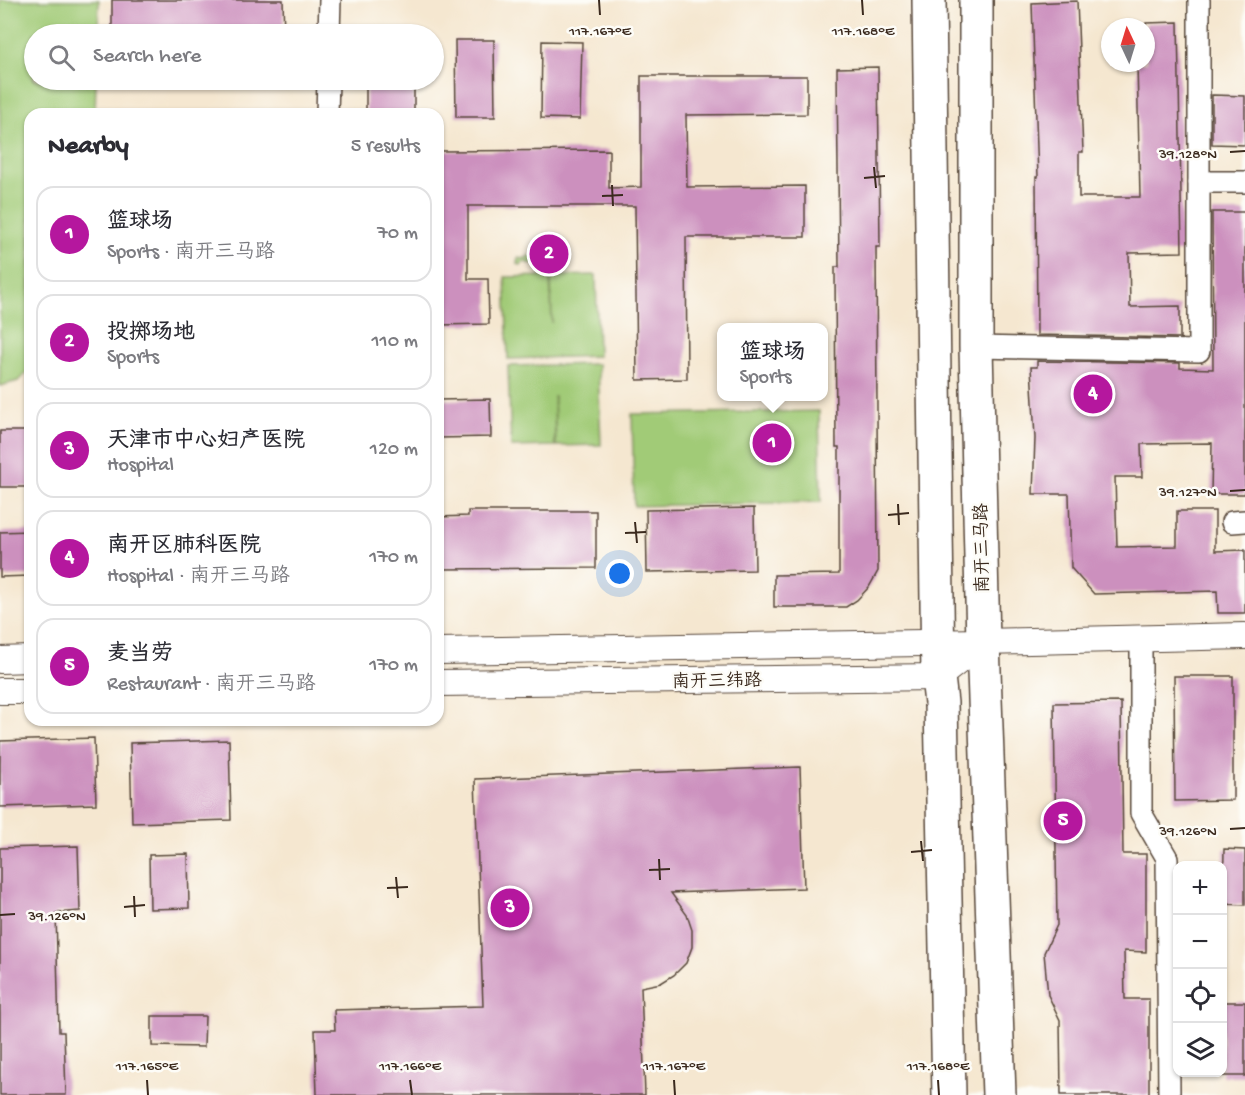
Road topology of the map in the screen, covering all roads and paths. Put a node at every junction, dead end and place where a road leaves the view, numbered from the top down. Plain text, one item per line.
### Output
1 (330, 0) edge
2 (929, 0) edge
3 (976, 0) edge
4 (1199, 0) edge
5 (329, 24) edge
6 (328, 90) edge
7 (327, 108) edge
8 (1199, 182) junction
9 (1245, 182) edge
10 (976, 347) junction
11 (1245, 636) edge
12 (1141, 639) junction
13 (983, 642) junction
14 (939, 643) junction
15 (444, 651) edge
16 (24, 659) edge
17 (0, 660) edge
18 (938, 677) junction
19 (444, 683) edge
20 (0, 691) edge
21 (24, 691) edge
22 (949, 1095) edge
23 (999, 1095) edge
24 (1169, 1095) edge

1 - 5 street
2 - 14 main road
3 - 10 main road, 南开三马路
4 - 8 street
6 - 7 street
8 - 9 street
8 - 10 street
10 - 13 main road, 南开三马路
11 - 12 street, 南开三纬路
12 - 13 street, 南开三纬路
12 - 24 street
13 - 14 street, 南开三纬路
13 - 18 street
13 - 23 main road, 南开三马路
14 - 15 street, 南开三纬路
14 - 18 main road
16 - 17 street
18 - 19 street, 南开三纬路
18 - 22 main road
20 - 21 street

